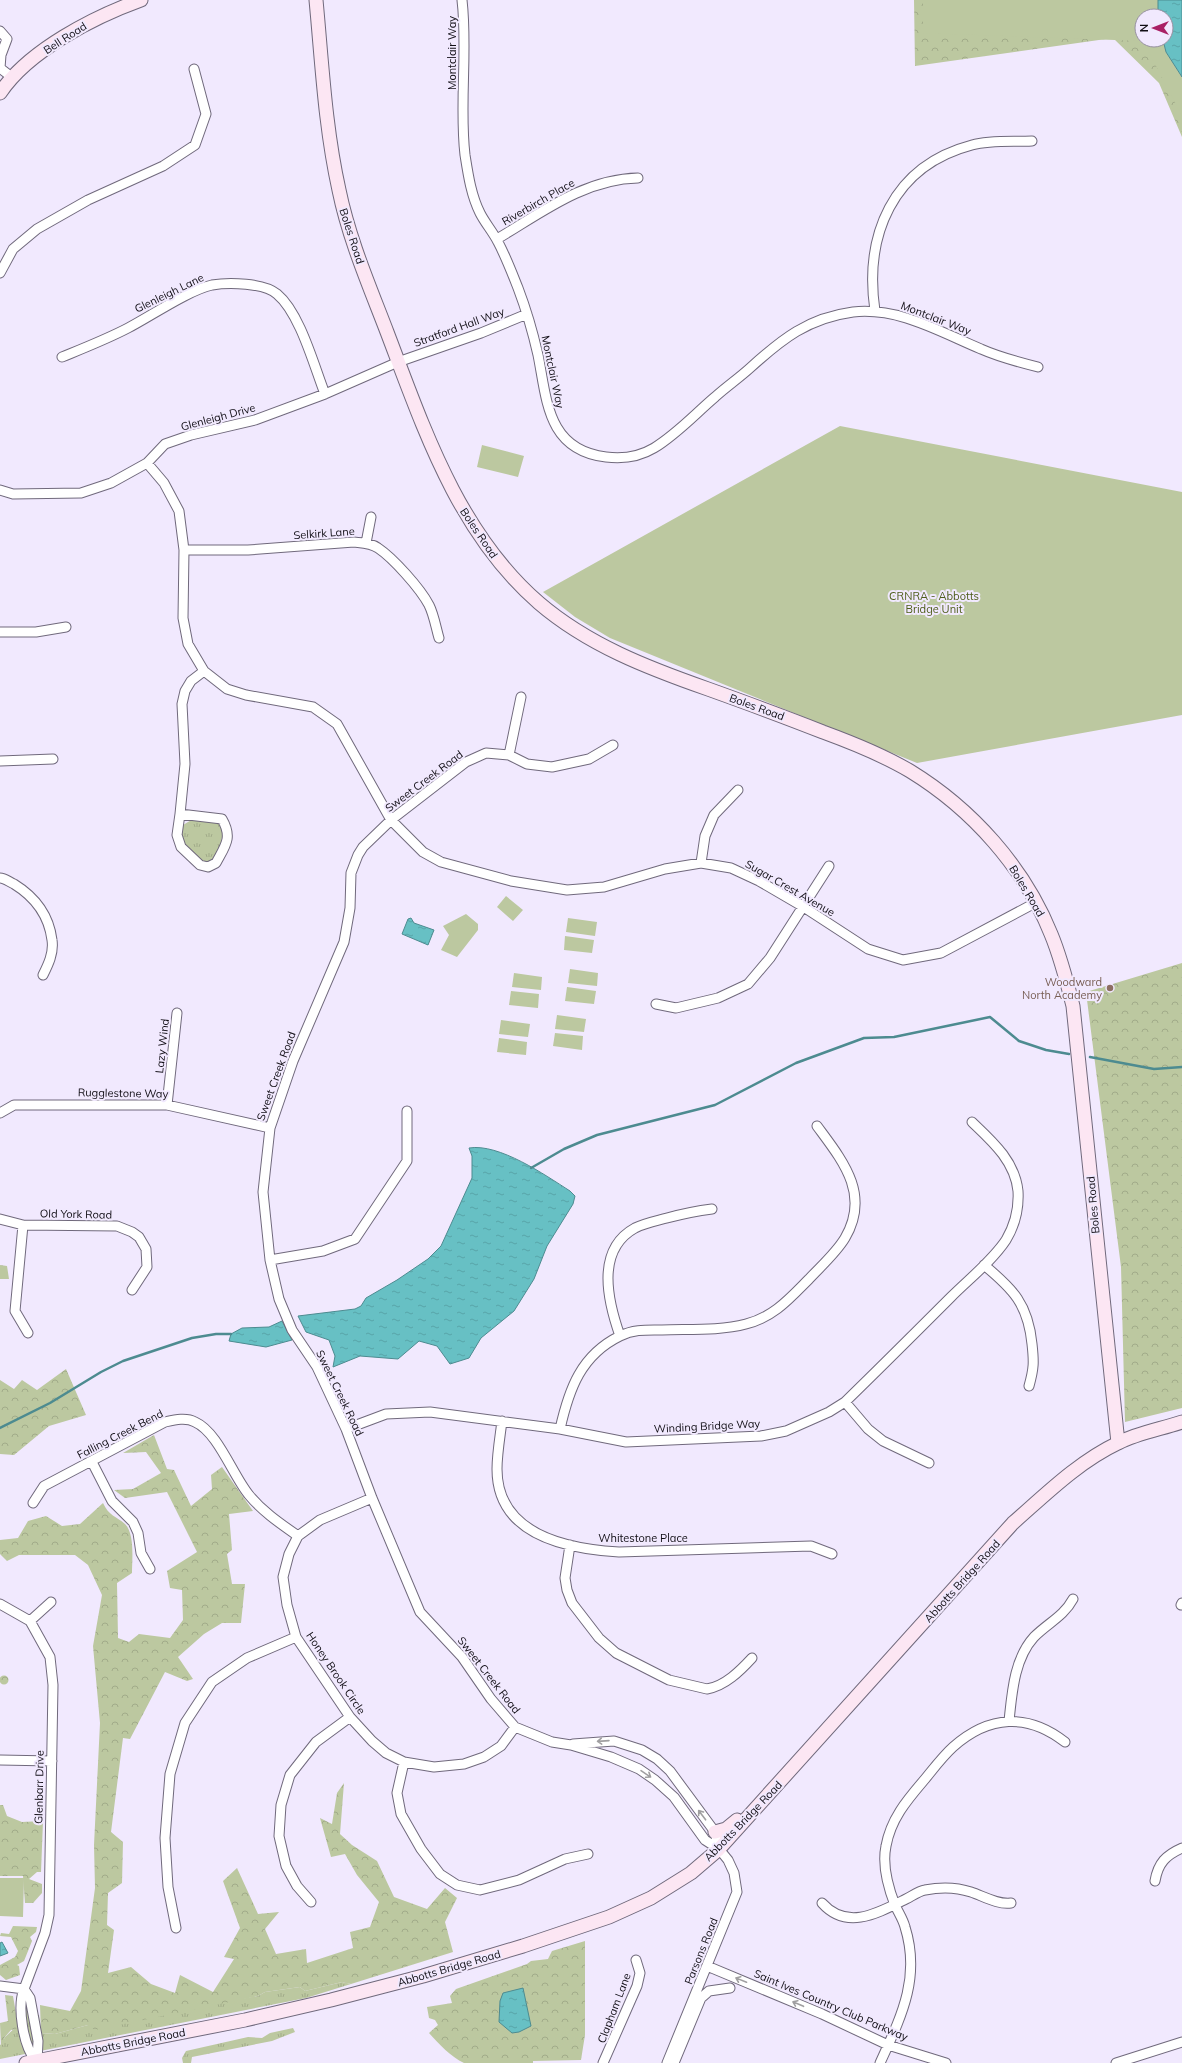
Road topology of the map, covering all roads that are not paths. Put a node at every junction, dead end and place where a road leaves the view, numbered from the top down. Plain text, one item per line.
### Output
1 (141, 0) edge
2 (316, 0) edge
3 (462, 0) edge
4 (0, 31) edge
5 (194, 69) dead end
6 (13, 78) junction
7 (0, 93) edge
8 (1032, 141) dead end
9 (638, 178) dead end
10 (497, 239) junction
11 (0, 273) edge
12 (875, 311) junction
13 (527, 314) junction
14 (62, 357) dead end
15 (398, 362) junction
16 (1038, 367) dead end
17 (325, 394) junction
18 (147, 463) junction
19 (0, 490) edge
20 (371, 517) dead end
21 (366, 543) junction
22 (184, 550) junction
23 (66, 627) dead end
24 (0, 632) edge
25 (439, 638) dead end
26 (204, 671) junction
27 (521, 698) dead end
28 (613, 745) dead end
29 (509, 754) junction
30 (53, 759) dead end
31 (0, 761) edge
32 (738, 790) dead end
33 (180, 814) junction
34 (392, 820) junction
35 (701, 863) junction
36 (829, 866) dead end
37 (0, 878) edge
38 (1035, 903) junction
39 (802, 906) junction
40 (43, 975) dead end
41 (656, 1004) dead end
42 (177, 1013) dead end
43 (168, 1105) junction
44 (0, 1112) edge
45 (407, 1112) dead end
46 (972, 1122) dead end
47 (817, 1126) dead end
48 (270, 1128) junction
49 (712, 1209) dead end
50 (0, 1219) edge
51 (23, 1225) junction
52 (270, 1260) junction
53 (984, 1265) junction
54 (132, 1290) dead end
55 (28, 1333) dead end
56 (620, 1336) junction
57 (1029, 1386) dead end
58 (845, 1402) junction
59 (502, 1421) junction
60 (1182, 1422) edge
61 (560, 1428) junction
62 (346, 1429) junction
63 (1118, 1443) junction
64 (92, 1462) junction
65 (929, 1463) dead end
66 (372, 1498) junction
67 (33, 1503) dead end
68 (298, 1536) junction
69 (570, 1545) junction
70 (832, 1554) dead end
71 (150, 1569) dead end
72 (1072, 1598) dead end
73 (51, 1602) dead end
74 (0, 1604) edge
75 (30, 1621) junction
76 (296, 1637) junction
77 (752, 1658) dead end
78 (350, 1717) junction
79 (1009, 1721) junction
80 (514, 1727) junction
81 (1065, 1742) dead end
82 (571, 1745) junction
83 (0, 1760) edge
84 (52, 1761) junction
85 (404, 1762) junction
86 (790, 1772) junction
87 (715, 1832) junction
88 (1182, 1848) edge
89 (719, 1849) junction
90 (588, 1854) dead end
91 (1155, 1880) dead end
92 (311, 1902) dead end
93 (822, 1903) dead end
94 (1011, 1903) dead end
95 (895, 1905) junction
96 (176, 1928) dead end
97 (636, 1960) dead end
98 (707, 1966) junction
99 (0, 1986) edge
100 (730, 1988) dead end
101 (24, 1989) junction
102 (1182, 2042) edge
103 (888, 2045) junction
104 (1142, 2060) edge
105 (33, 2062) edge
106 (603, 2063) edge
107 (667, 2063) edge
108 (674, 2063) edge
109 (880, 2063) edge
110 (946, 2063) edge
111 (1116, 2063) edge

1 - 6 street, Bell Road
2 - 15 street, Boles Road
3 - 10 street, Montclair Way
4 - 6 street
5 - 11 street
6 - 7 street, Bell Road
8 - 12 street
9 - 10 street, Riverbirch Place
10 - 13 street, Montclair Way
12 - 13 street, Montclair Way
12 - 16 street, Montclair Way
13 - 15 street, Stratford Hall Way
14 - 17 street, Glenleigh Lane
15 - 17 street, Glenleigh Drive
15 - 38 street, Boles Road
17 - 18 street, Glenleigh Drive
18 - 19 street, Glenleigh Drive
18 - 22 street, Sugar Crest Avenue
20 - 21 street
21 - 22 street, Selkirk Lane
21 - 25 street, Selkirk Lane
22 - 26 street, Sugar Crest Avenue
23 - 24 street
26 - 33 street
26 - 34 street, Sugar Crest Avenue
27 - 29 street
28 - 29 street, Sweet Creek Road
29 - 34 street, Sweet Creek Road
30 - 31 street
32 - 35 street
33 - 33 street
34 - 35 street, Sugar Crest Avenue
34 - 48 street, Sweet Creek Road
35 - 39 street, Sugar Crest Avenue
36 - 39 street
37 - 40 street
38 - 39 street, Sugar Crest Avenue
38 - 63 street, Boles Road
39 - 41 street
42 - 43 street, Lazy Wind
43 - 44 street, Rugglestone Way
43 - 48 street, Rugglestone Way
45 - 52 street
46 - 53 street, Winding Bridge Way
47 - 56 street
48 - 52 street, Sweet Creek Road
49 - 56 street
50 - 51 street, Old York Road
51 - 54 street, Old York Road
51 - 55 street
52 - 62 street, Sweet Creek Road
53 - 57 street
53 - 58 street, Winding Bridge Way
56 - 61 street
58 - 61 street, Winding Bridge Way
58 - 65 street
59 - 61 street, Winding Bridge Way
59 - 62 street, Winding Bridge Way
59 - 69 street, Whitestone Place
60 - 63 street, Abbotts Bridge Road
62 - 66 street, Sweet Creek Road
63 - 86 street, Abbotts Bridge Road
64 - 67 street, Falling Creek Bend
64 - 68 street, Falling Creek Bend
64 - 71 street
66 - 68 street, Honey Brook Circle
66 - 80 street, Sweet Creek Road
68 - 76 street, Honey Brook Circle
69 - 70 street, Whitestone Place
69 - 77 street
72 - 79 street
73 - 75 street
74 - 75 street
75 - 84 street, Glenbarr Drive
76 - 78 street, Honey Brook Circle
76 - 96 street
78 - 85 street, Honey Brook Circle
78 - 92 street
79 - 81 street
79 - 95 street
80 - 82 street, Sweet Creek Road
80 - 85 street, Honey Brook Circle
87 -> 82 street, Sweet Creek Road
82 -> 89 street, Sweet Creek Road
83 - 84 street
84 - 101 street, Glenbarr Drive
85 - 90 street
86 - 87 street
86 - 89 street, Abbotts Bridge Road
87 - 89 street, Sweet Creek Road
88 - 91 street
89 - 98 street, Parsons Road
89 - 105 street, Abbotts Bridge Road
93 - 95 street
94 - 95 street
95 - 103 street
97 - 106 street, Clapham Lane
103 -> 98 street, Saint Ives Country Club Parkway
98 - 107 street, Parsons Road
99 - 101 street
100 - 108 street, Parsons Road
101 - 105 street
102 - 104 street
103 - 109 street
103 - 110 street, Saint Ives Country Club Parkway
104 - 111 street

